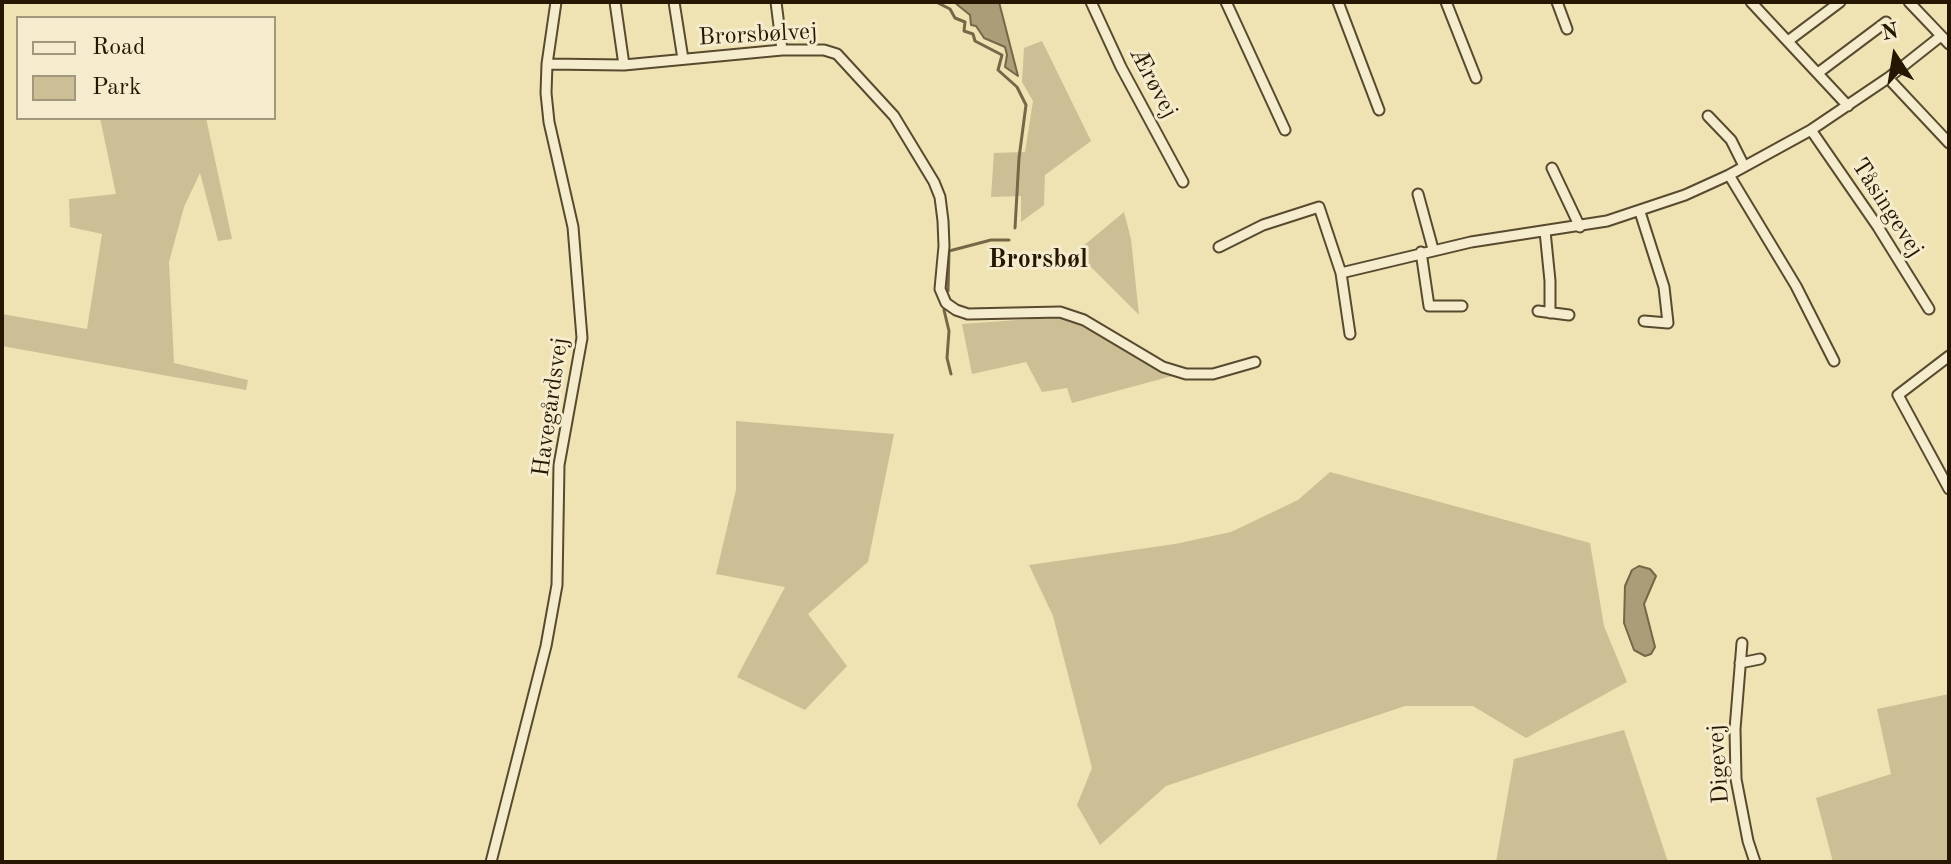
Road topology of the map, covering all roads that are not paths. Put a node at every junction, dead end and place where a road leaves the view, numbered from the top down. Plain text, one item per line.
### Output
1 (556, 2) edge
2 (615, 2) edge
3 (674, 2) edge
4 (776, 2) edge
5 (1091, 2) edge
6 (1226, 2) edge
7 (1338, 2) edge
8 (1446, 2) edge
9 (1557, 2) edge
10 (1751, 2) edge
11 (1840, 2) edge
12 (1909, 2) edge
13 (1886, 22) dead end
14 (1567, 29) dead end
15 (1941, 36) junction
16 (1788, 41) junction
17 (1949, 44) edge
18 (782, 50) junction
19 (683, 59) junction
20 (547, 64) junction
21 (624, 65) junction
22 (1818, 73) junction
23 (1476, 78) dead end
24 (1888, 78) junction
25 (1848, 106) junction
26 (1379, 110) dead end
27 (1708, 116) dead end
28 (1285, 130) dead end
29 (1811, 130) junction
30 (1949, 143) edge
31 (1744, 166) junction
32 (1552, 168) dead end
33 (1729, 175) junction
34 (1183, 182) dead end
35 (1418, 194) dead end
36 (1640, 212) junction
37 (1580, 227) junction
38 (1545, 231) junction
39 (1219, 247) dead end
40 (1433, 249) junction
41 (1421, 252) junction
42 (1341, 273) junction
43 (1462, 306) dead end
44 (1929, 309) dead end
45 (1538, 311) dead end
46 (1550, 313) junction
47 (1569, 315) dead end
48 (1644, 321) dead end
49 (1350, 334) dead end
50 (1949, 356) edge
51 (1834, 361) dead end
52 (1255, 362) dead end
53 (1949, 489) edge
54 (1742, 643) dead end
55 (1760, 659) dead end
56 (1740, 663) junction
57 (491, 862) edge
58 (1755, 862) edge

1 - 20 street, Havegårdsvej
2 - 21 street
3 - 19 street
4 - 18 street
5 - 34 street, Ærøvej
6 - 28 street
7 - 26 street
8 - 23 street
9 - 14 street
10 - 16 street
11 - 16 street
12 - 15 street
13 - 22 street
15 - 17 street
15 - 24 street
16 - 22 street
18 - 19 street, Brorsbølvej
18 - 52 street, Brorsbølvej
19 - 21 street, Brorsbølvej
20 - 21 street, Brorsbølvej
20 - 57 street, Havegårdsvej
22 - 25 street
24 - 25 street
24 - 30 street
25 - 29 street
27 - 31 street
29 - 31 street
29 - 44 street, Tåsingevej
31 - 33 street
32 - 37 street
33 - 36 street
33 - 51 street
35 - 40 street
36 - 37 street
36 - 48 street
37 - 38 street
38 - 40 street
38 - 46 street
39 - 42 street
40 - 41 street
41 - 42 street
41 - 43 street
42 - 49 street
45 - 46 street
46 - 47 street
50 - 53 street
54 - 56 street, Digevej
55 - 56 street
56 - 58 street, Digevej

